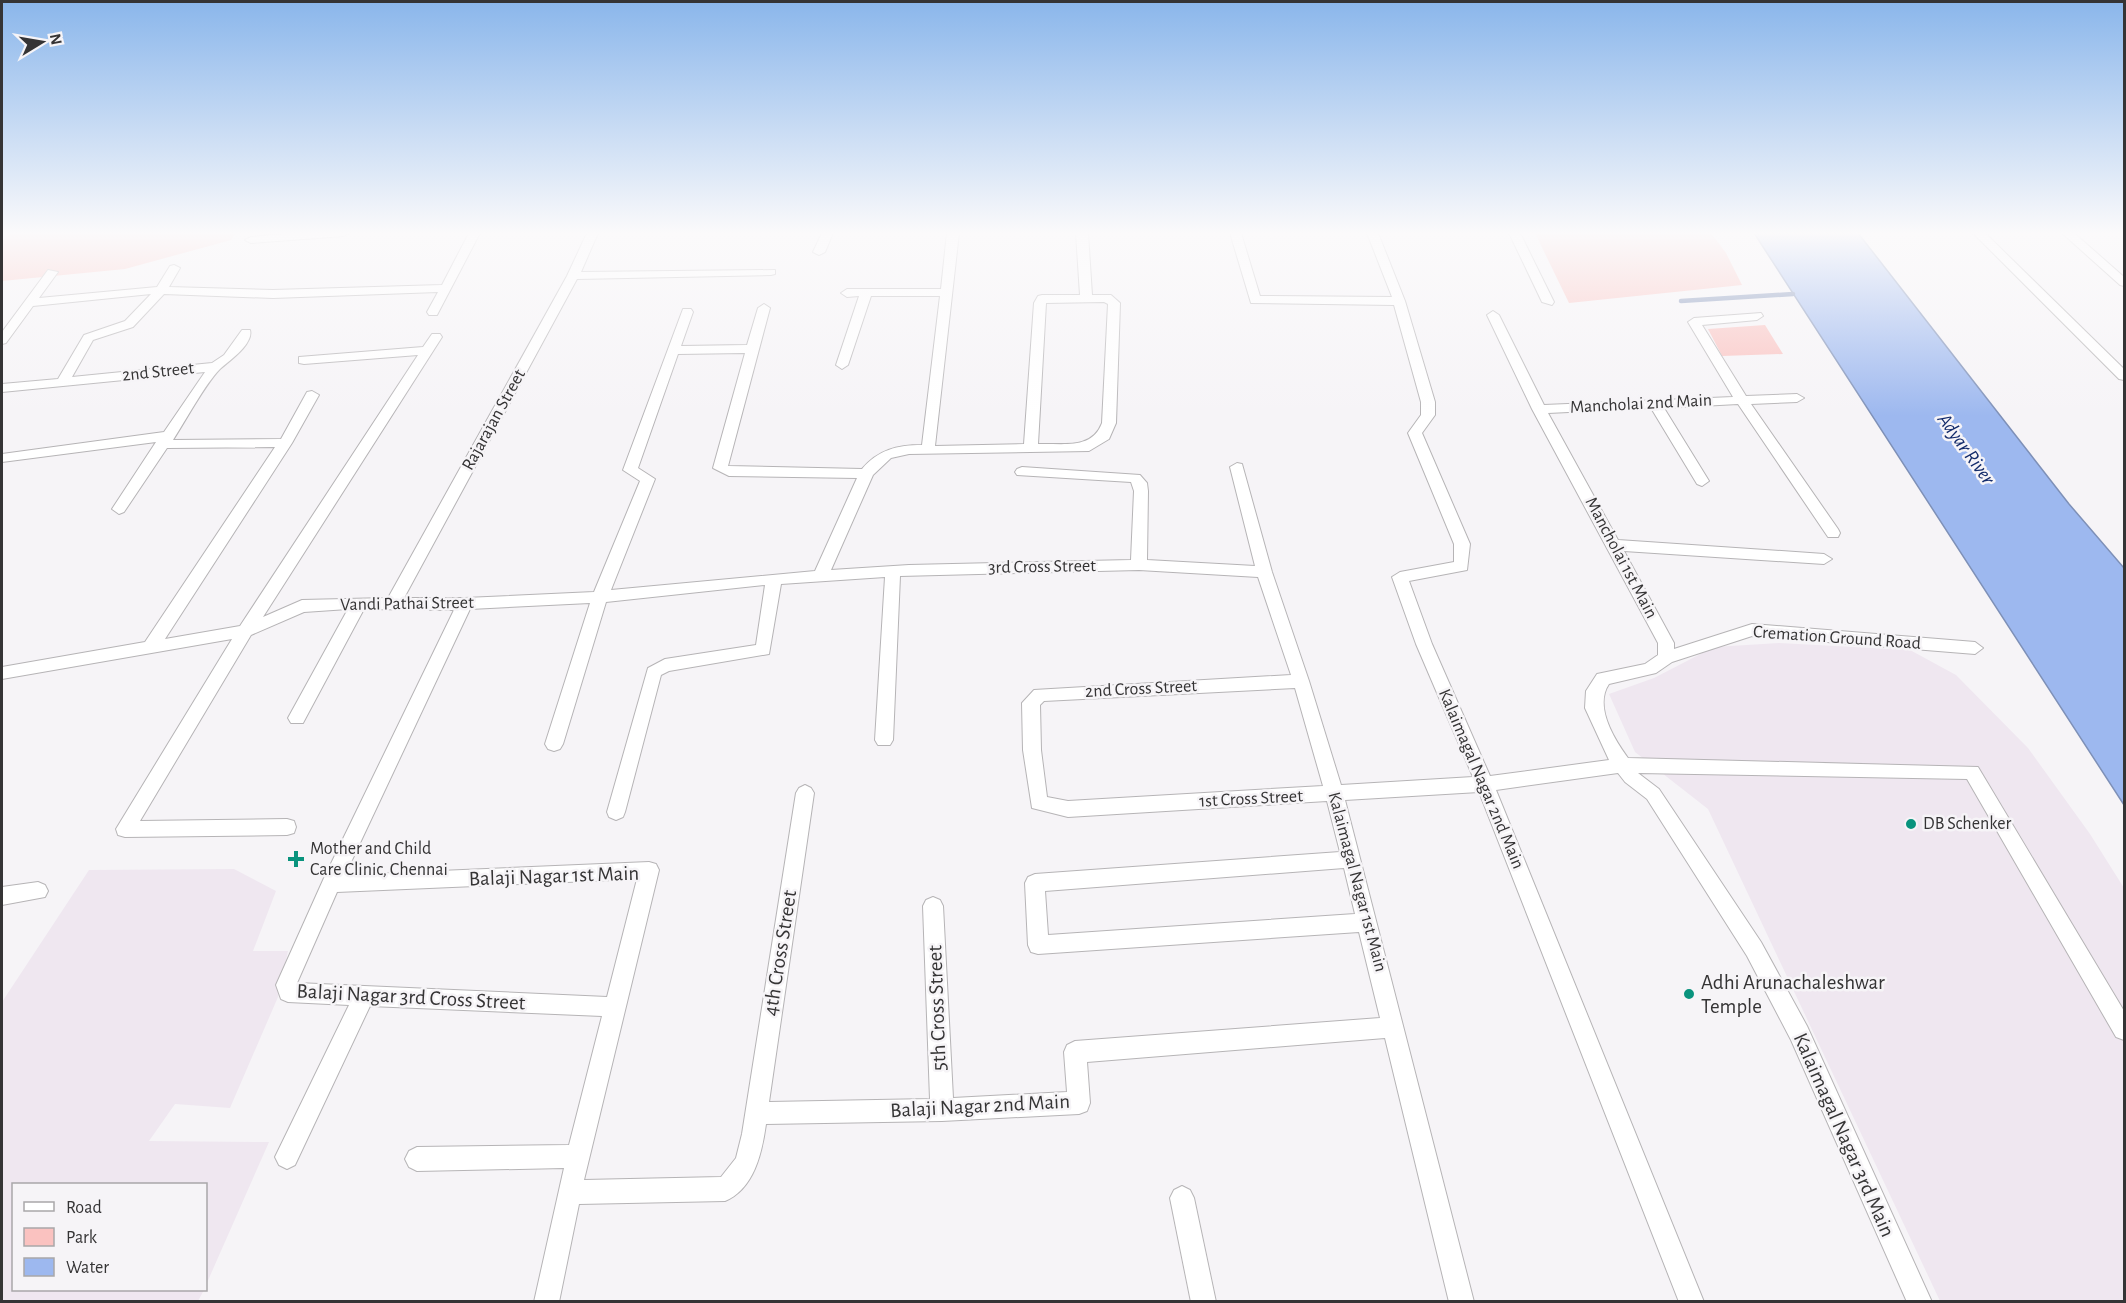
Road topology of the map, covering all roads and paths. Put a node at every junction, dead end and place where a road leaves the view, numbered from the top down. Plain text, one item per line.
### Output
1 (866, 293) edge
2 (34, 294) edge
3 (122, 294) edge
4 (157, 294) edge
5 (441, 294) edge
6 (563, 294) edge
7 (947, 294) edge
8 (1086, 294) edge
9 (1253, 294) edge
10 (1396, 294) edge
11 (1544, 294) edge
12 (2040, 294) edge
13 (1086, 297) junction
14 (1399, 301) junction
15 (1548, 302) dead end
16 (27, 303) junction
17 (764, 308) dead end
18 (433, 312) dead end
19 (687, 312) dead end
20 (1493, 315) dead end
21 (1757, 316) dead end
22 (7, 326) edge
23 (246, 333) dead end
24 (436, 337) dead end
25 (2, 340) edge
26 (752, 349) junction
27 (428, 350) junction
28 (674, 350) junction
29 (304, 360) dead end
30 (842, 364) dead end
31 (215, 367) junction
32 (2124, 376) edge
33 (63, 382) junction
34 (2, 388) edge
35 (312, 395) dead end
36 (1797, 398) dead end
37 (1742, 400) junction
38 (1655, 404) junction
39 (1539, 409) junction
40 (164, 440) junction
41 (285, 443) junction
42 (1031, 447) junction
43 (928, 450) junction
44 (2, 458) edge
45 (1237, 467) dead end
46 (1022, 472) dead end
47 (866, 474) junction
48 (1702, 481) dead end
49 (119, 509) dead end
50 (1833, 533) dead end
51 (1615, 545) junction
52 (1824, 559) dead end
53 (1139, 565) junction
54 (893, 571) junction
55 (1264, 572) junction
56 (820, 575) junction
57 (774, 579) junction
58 (600, 597) junction
59 (358, 603) junction
60 (465, 604) junction
61 (393, 605) junction
62 (245, 631) junction
63 (152, 645) junction
64 (1976, 648) dead end
65 (1666, 658) junction
66 (2, 673) edge
67 (1301, 681) junction
68 (297, 718) dead end
69 (884, 740) dead end
70 (554, 744) dead end
71 (1032, 750) joint
72 (1623, 765) junction
73 (1485, 784) junction
74 (805, 793) dead end
75 (1335, 795) junction
76 (616, 812) dead end
77 (287, 827) dead end
78 (1352, 860) junction
79 (331, 884) junction
80 (38, 891) dead end
81 (2, 896) edge
82 (933, 906) dead end
83 (1368, 922) junction
84 (363, 997) junction
85 (614, 1007) junction
86 (1395, 1027) junction
87 (2124, 1030) edge
88 (942, 1110) junction
89 (756, 1113) junction
90 (578, 1155) junction
91 (287, 1157) dead end
92 (417, 1159) dead end
93 (570, 1192) junction
94 (1182, 1198) dead end
95 (546, 1302) edge
96 (1204, 1302) edge
97 (1462, 1302) edge
98 (1692, 1302) edge
99 (1920, 1302) edge

1 - 30 street
2 - 16 street
3 - 16 street
4 - 33 street
5 - 18 street
6 - 61 street, Rajarajan Street
7 - 43 street
8 - 13 street
9 - 14 street
10 - 14 street
11 - 15 street
12 - 32 street
13 - 42 street
13 - 42 street
14 - 73 street, Kalaimagal Nagar 2nd Main
16 - 22 street
17 - 26 street
19 - 28 street
20 - 39 street, Mancholai 1st Main
21 - 37 street
22 - 25 street
23 - 31 street
24 - 27 street
26 - 28 street
26 - 47 street
27 - 29 street
27 - 62 street
28 - 58 street
31 - 33 street, 2nd Street
31 - 40 street, 2nd Street
33 - 34 street, 2nd Street
35 - 41 street
36 - 37 street, Mancholai 2nd Main
37 - 38 street, Mancholai 2nd Main
37 - 50 street
38 - 39 street, Mancholai 2nd Main
38 - 48 street
39 - 51 street, Mancholai 1st Main
40 - 41 street
40 - 44 street
40 - 49 street, 2nd Street
41 - 63 street
42 - 43 street
43 - 47 street
45 - 55 street, Kalaimagal Nagar 1st Main
46 - 53 street
47 - 56 street
51 - 52 street
51 - 65 street, Mancholai 1st Main
53 - 54 street, 3rd Cross Street
53 - 55 street, 3rd Cross Street
54 - 56 street, 3rd Cross Street
54 - 69 street
55 - 67 street, Kalaimagal Nagar 1st Main
56 - 57 street, Vandi Pathai Street
57 - 58 street, Vandi Pathai Street
57 - 76 street
58 - 60 street, Vandi Pathai Street
58 - 70 street
59 - 61 street, Vandi Pathai Street
59 - 62 street, Vandi Pathai Street
59 - 68 street
60 - 61 street, Vandi Pathai Street
60 - 79 street
62 - 63 street, Vandi Pathai Street
62 - 77 street
63 - 66 street, Vandi Pathai Street
64 - 65 street, Cremation Ground Road
65 - 72 street
67 - 71 street, 2nd Cross Street
67 - 75 street, Kalaimagal Nagar 1st Main
71 - 75 street, 1st Cross Street
72 - 73 street, 1st Cross Street
72 - 87 street, 1st Cross Street
72 - 99 street, Kalaimagal Nagar 3rd Main
73 - 75 street, 1st Cross Street
73 - 98 street, Kalaimagal Nagar 2nd Main
74 - 89 street, 4th Cross Street
75 - 78 street, Kalaimagal Nagar 1st Main
78 - 83 street, Kalaimagal Nagar 1st Main
78 - 83 street
79 - 84 street, Balaji Nagar 3rd Cross Street
79 - 85 street, Balaji Nagar 1st Main
80 - 81 street
82 - 88 street, 5th Cross Street
83 - 86 street, Kalaimagal Nagar 1st Main
84 - 85 street, Balaji Nagar 3rd Cross Street
84 - 91 street
85 - 90 street, Balaji Nagar 1st Main
86 - 88 street, Balaji Nagar 2nd Main
86 - 97 street, Kalaimagal Nagar 1st Main
88 - 89 street, Balaji Nagar 2nd Main
89 - 93 street
90 - 92 street
90 - 93 street, Balaji Nagar 1st Main
93 - 95 street, Balaji Nagar 1st Main
94 - 96 street

